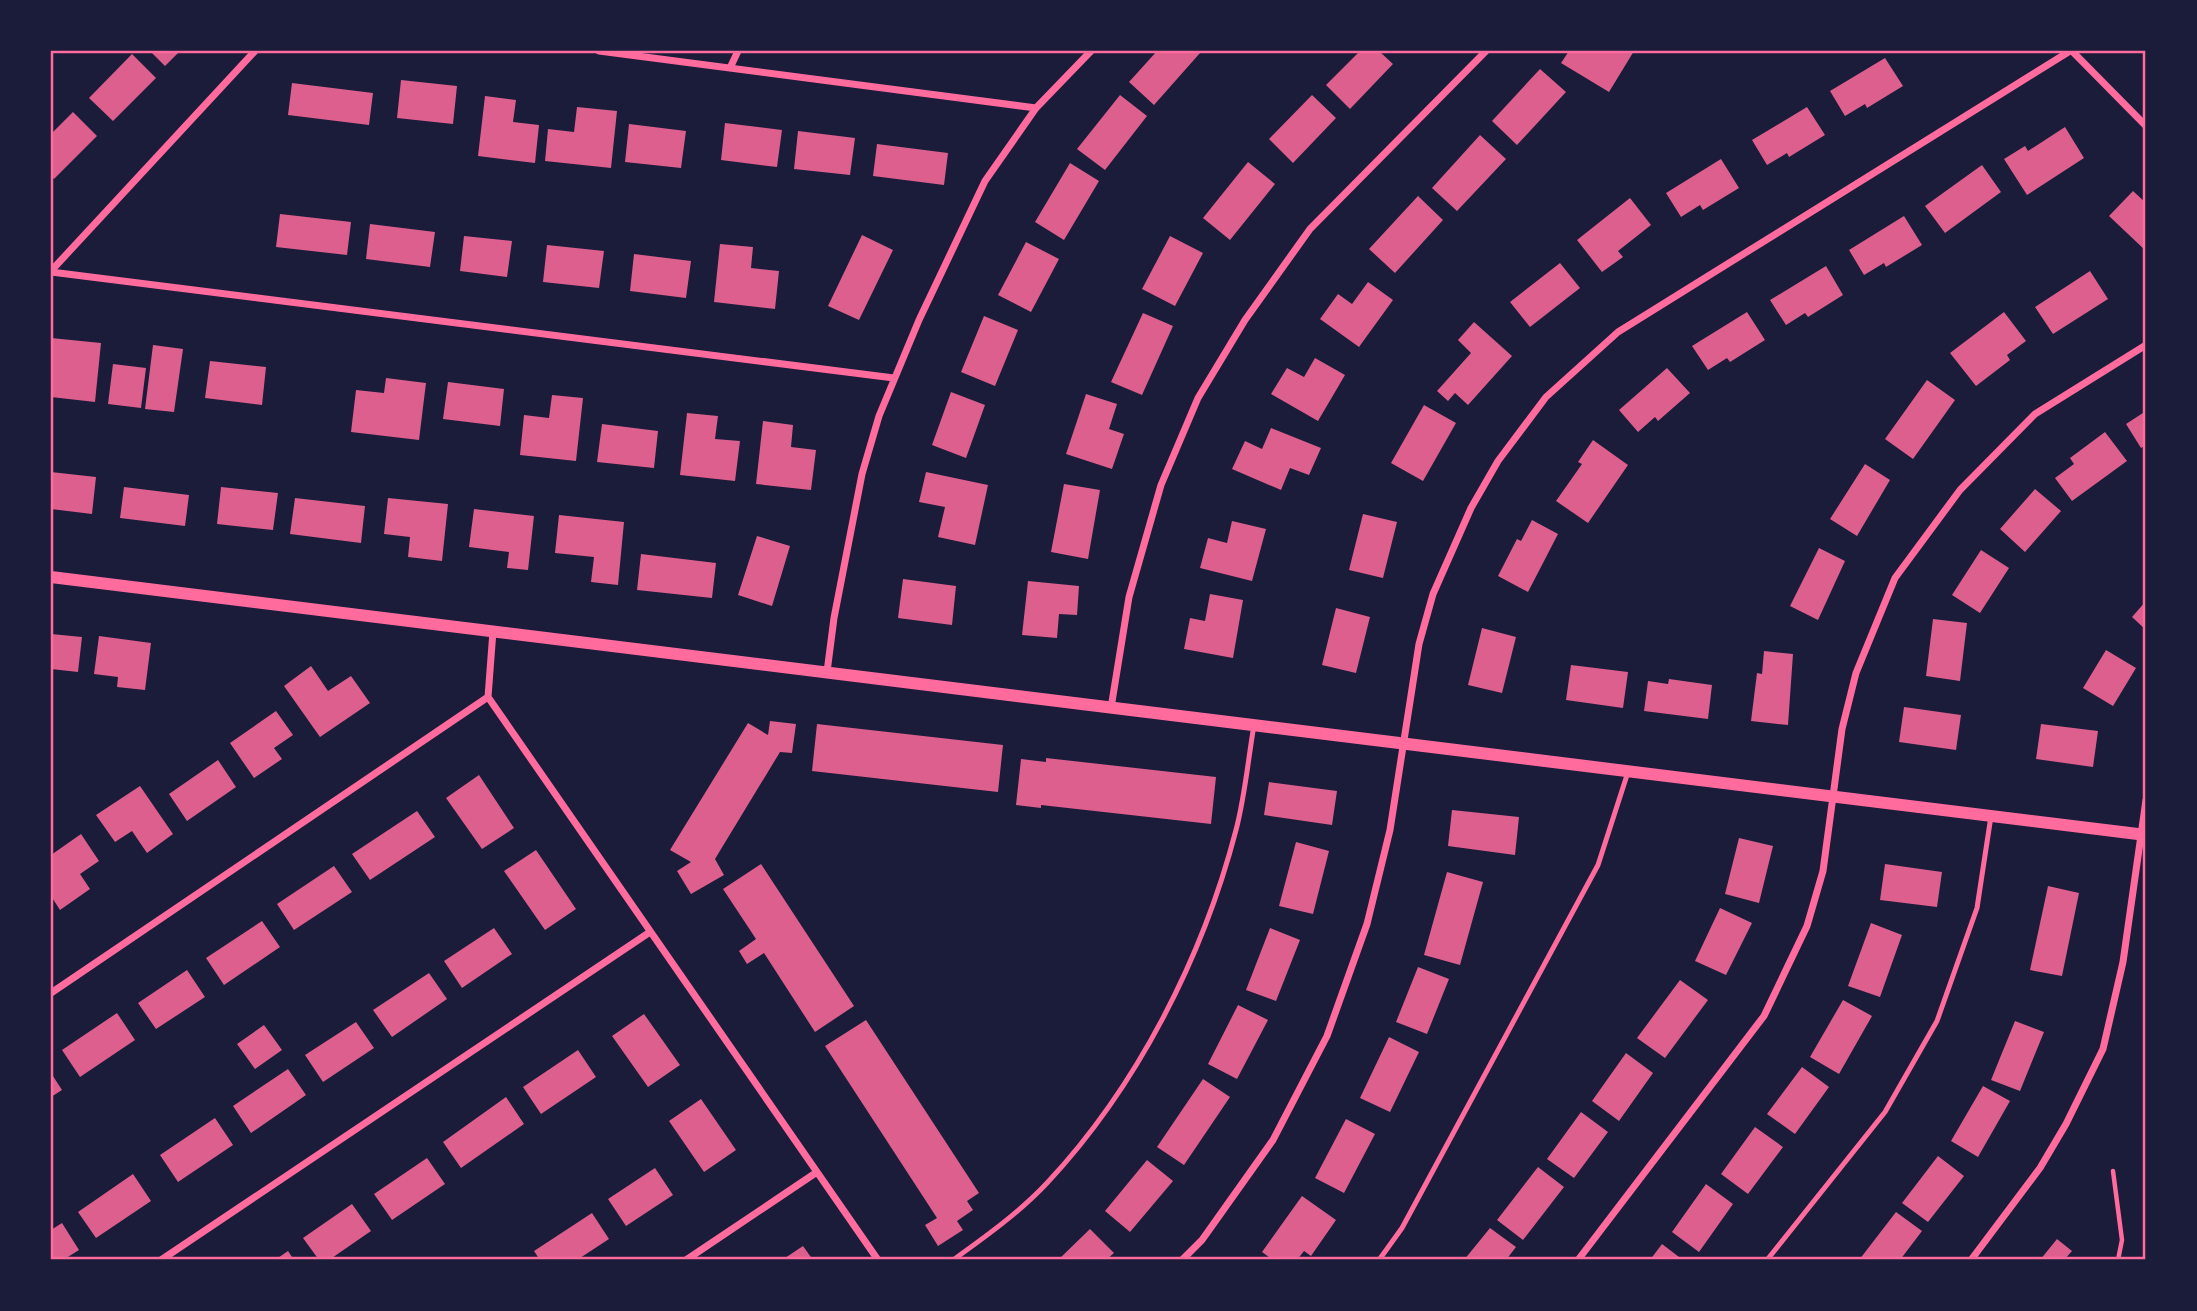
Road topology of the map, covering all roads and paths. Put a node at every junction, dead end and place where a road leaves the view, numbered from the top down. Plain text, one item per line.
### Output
1 (255, 51) edge
2 (599, 51) edge
3 (738, 51) edge
4 (1091, 51) edge
5 (1486, 51) edge
6 (2071, 51) edge
7 (730, 68) junction
8 (1036, 108) junction
9 (2146, 126) edge
10 (51, 272) edge
11 (2146, 345) edge
12 (894, 378) junction
13 (51, 577) edge
14 (493, 631) junction
15 (827, 672) junction
16 (488, 697) junction
17 (1111, 708) junction
18 (1254, 725) junction
19 (1404, 744) junction
20 (1628, 772) junction
21 (1832, 797) junction
22 (2146, 800) edge
23 (1991, 816) junction
24 (2145, 835) edge
25 (650, 932) junction
26 (51, 993) edge
27 (2113, 1171) dead end
28 (817, 1172) junction
29 (161, 1260) edge
30 (687, 1260) edge
31 (878, 1260) edge
32 (953, 1260) edge
33 (1182, 1260) edge
34 (1379, 1260) edge
35 (1578, 1260) edge
36 (1768, 1260) edge
37 (1971, 1260) edge
38 (2118, 1260) edge

1 - 10 street
2 - 7 street
3 - 7 street
4 - 8 street
5 - 17 street
6 - 9 street
6 - 19 street
7 - 8 street
8 - 12 street
10 - 12 street
11 - 21 street
12 - 15 street
13 - 14 street
14 - 15 street
14 - 16 street
15 - 17 street
16 - 25 street
16 - 26 street
17 - 18 street
18 - 19 street
18 - 32 lane
19 - 20 street
19 - 33 street
20 - 21 street
20 - 34 lane
21 - 23 street
21 - 35 street
22 - 24 street
23 - 24 street
23 - 36 lane
24 - 37 street
25 - 28 street
25 - 29 street
27 - 38 path
28 - 30 street
28 - 31 street

